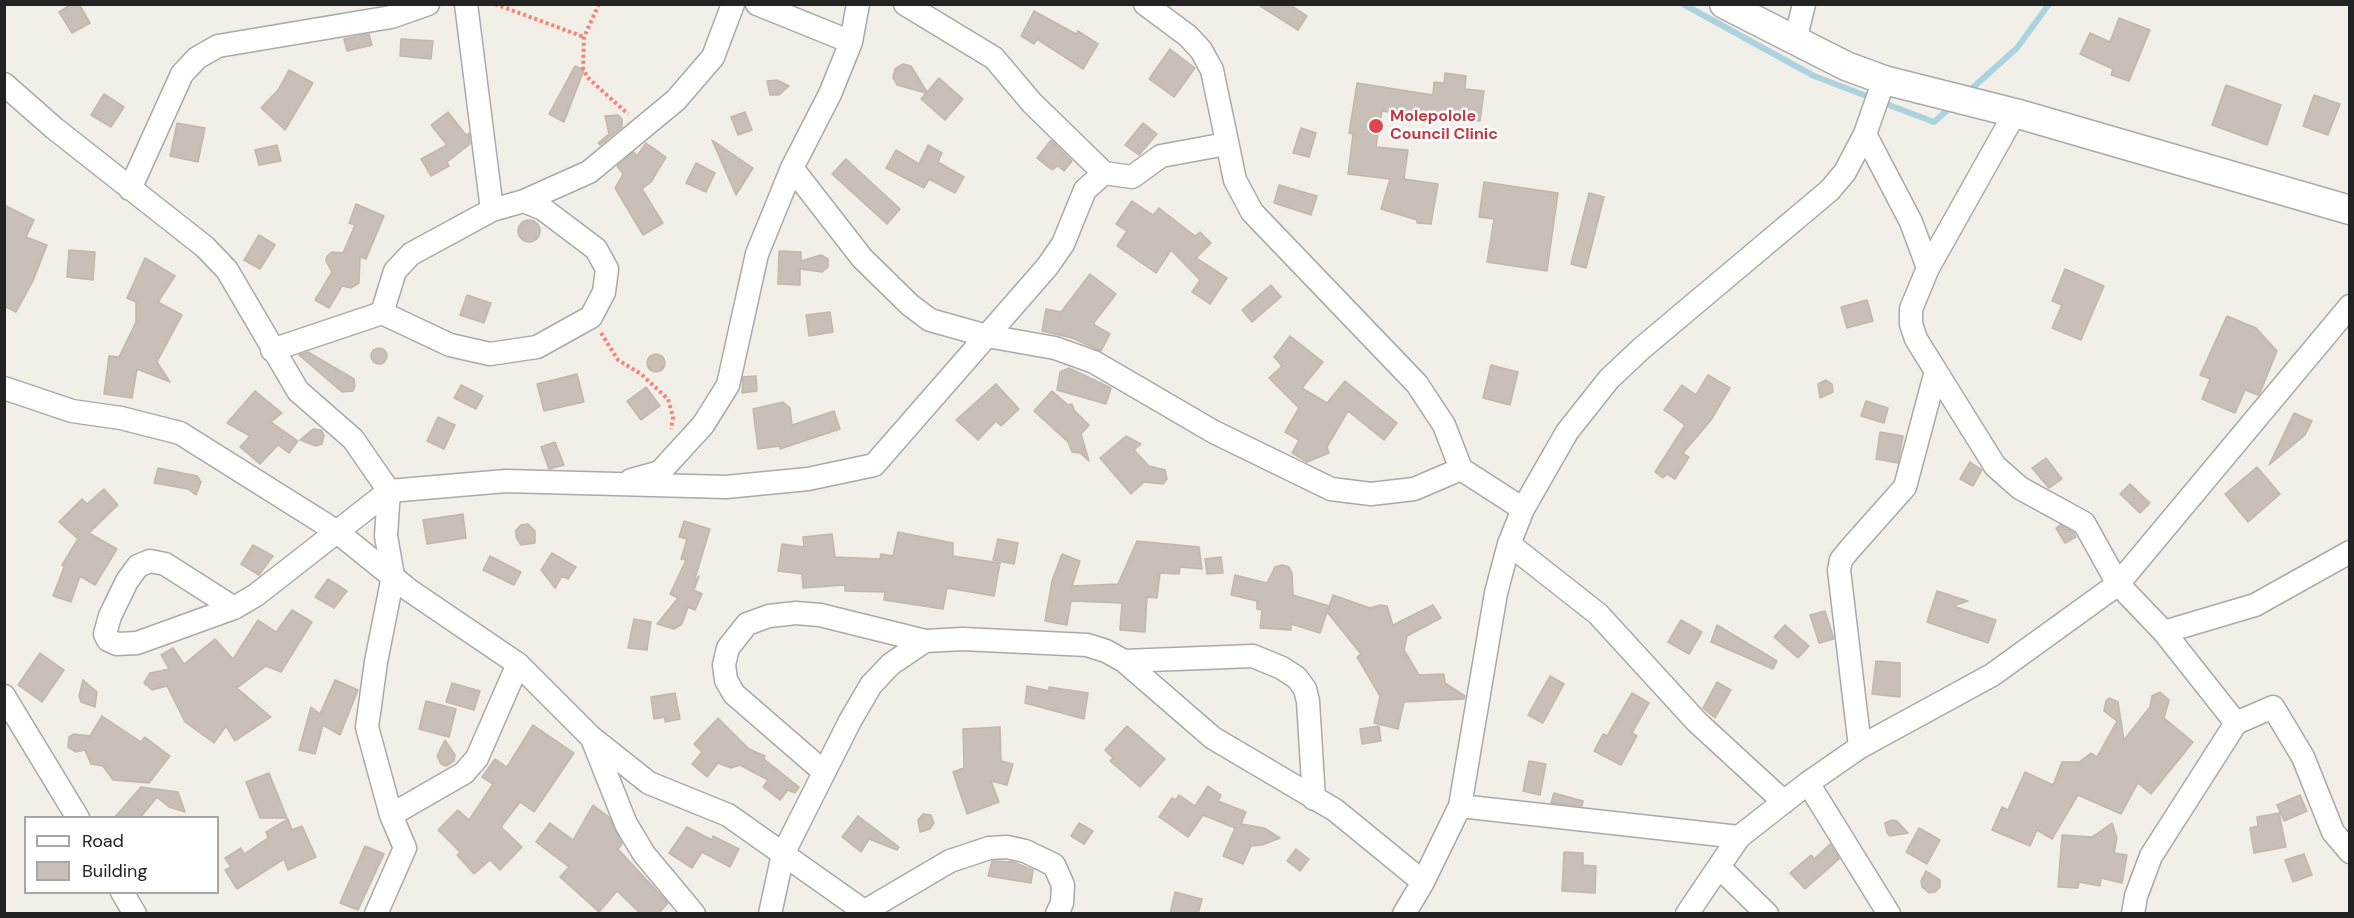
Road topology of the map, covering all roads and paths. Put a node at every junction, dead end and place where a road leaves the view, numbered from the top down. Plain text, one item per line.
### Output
1 (428, 4) edge
2 (466, 4) edge
3 (495, 4) edge
4 (599, 4) edge
5 (734, 4) edge
6 (757, 4) edge
7 (858, 4) edge
8 (905, 4) edge
9 (1145, 4) edge
10 (1724, 4) edge
11 (1804, 4) edge
12 (584, 37) junction
13 (1795, 40) junction
14 (851, 42) junction
15 (1884, 80) junction
16 (4, 84) edge
17 (2015, 113) junction
18 (644, 128) junction
19 (1864, 134) junction
20 (1226, 144) junction
21 (792, 168) junction
22 (1104, 173) junction
23 (130, 189) junction
24 (524, 201) junction
25 (492, 210) junction
26 (2349, 210) edge
27 (1928, 268) junction
28 (2349, 306) edge
29 (382, 313) junction
30 (591, 317) junction
31 (987, 336) junction
32 (272, 350) junction
33 (1936, 371) junction
34 (4, 388) edge
35 (1461, 469) junction
36 (660, 471) junction
37 (621, 483) junction
38 (389, 491) junction
39 (1523, 509) junction
40 (336, 531) junction
41 (1509, 544) junction
42 (2349, 552) edge
43 (393, 576) junction
44 (2118, 584) junction
45 (234, 608) junction
46 (2164, 632) junction
47 (925, 641) junction
48 (1124, 661) junction
49 (518, 664) junction
50 (4, 696) edge
51 (2236, 723) junction
52 (591, 737) junction
53 (1860, 747) junction
54 (824, 772) junction
55 (1808, 783) junction
56 (1314, 798) junction
57 (1784, 802) junction
58 (1460, 806) junction
59 (391, 815) junction
60 (77, 816) edge
61 (1739, 837) junction
62 (2349, 852) edge
63 (783, 854) junction
64 (1719, 867) junction
65 (1423, 882) junction
66 (123, 894) edge
67 (866, 912) edge
68 (135, 914) edge
69 (376, 914) edge
70 (694, 914) edge
71 (770, 914) edge
72 (1057, 914) edge
73 (1404, 914) edge
74 (1687, 914) edge
75 (1767, 914) edge
76 (1889, 914) edge
77 (2133, 914) edge

1 - 23 street
2 - 25 street
3 - 12 path
4 - 12 path
5 - 18 street
6 - 14 street
7 - 14 street
8 - 22 street
9 - 20 street
10 - 13 street
11 - 13 street
12 - 18 path
13 - 15 street
14 - 21 street
15 - 17 street
15 - 19 street
16 - 23 street
17 - 26 street
17 - 27 street
18 - 24 street
19 - 27 street
19 - 39 street
20 - 22 street
20 - 35 street
21 - 31 street
21 - 36 street
22 - 31 street
23 - 32 street
24 - 25 street
24 - 30 street
25 - 29 street
27 - 33 street
28 - 44 street
29 - 30 street
29 - 32 street
30 - 36 path
31 - 35 street
31 - 37 street
32 - 38 street
33 - 44 street
33 - 53 street
34 - 40 street
35 - 39 street
36 - 37 street
37 - 38 street
38 - 40 street
38 - 43 street
39 - 41 street
40 - 43 street
40 - 45 street
41 - 57 street
41 - 58 street
42 - 46 street
43 - 49 street
43 - 59 street
44 - 46 street
44 - 53 street
45 - 45 street
46 - 51 street
47 - 48 street
47 - 54 street
47 - 54 street
48 - 56 street
48 - 56 street
49 - 52 street
49 - 59 street
50 - 60 street
51 - 62 street
51 - 77 street
52 - 63 street
52 - 70 street
53 - 55 street
54 - 63 street
55 - 57 street
55 - 76 street
56 - 65 street
57 - 61 street
58 - 61 street
58 - 65 street
59 - 69 street
61 - 64 street
63 - 67 street
63 - 71 street
64 - 74 street
64 - 75 street
65 - 73 street
66 - 68 street
67 - 72 street

